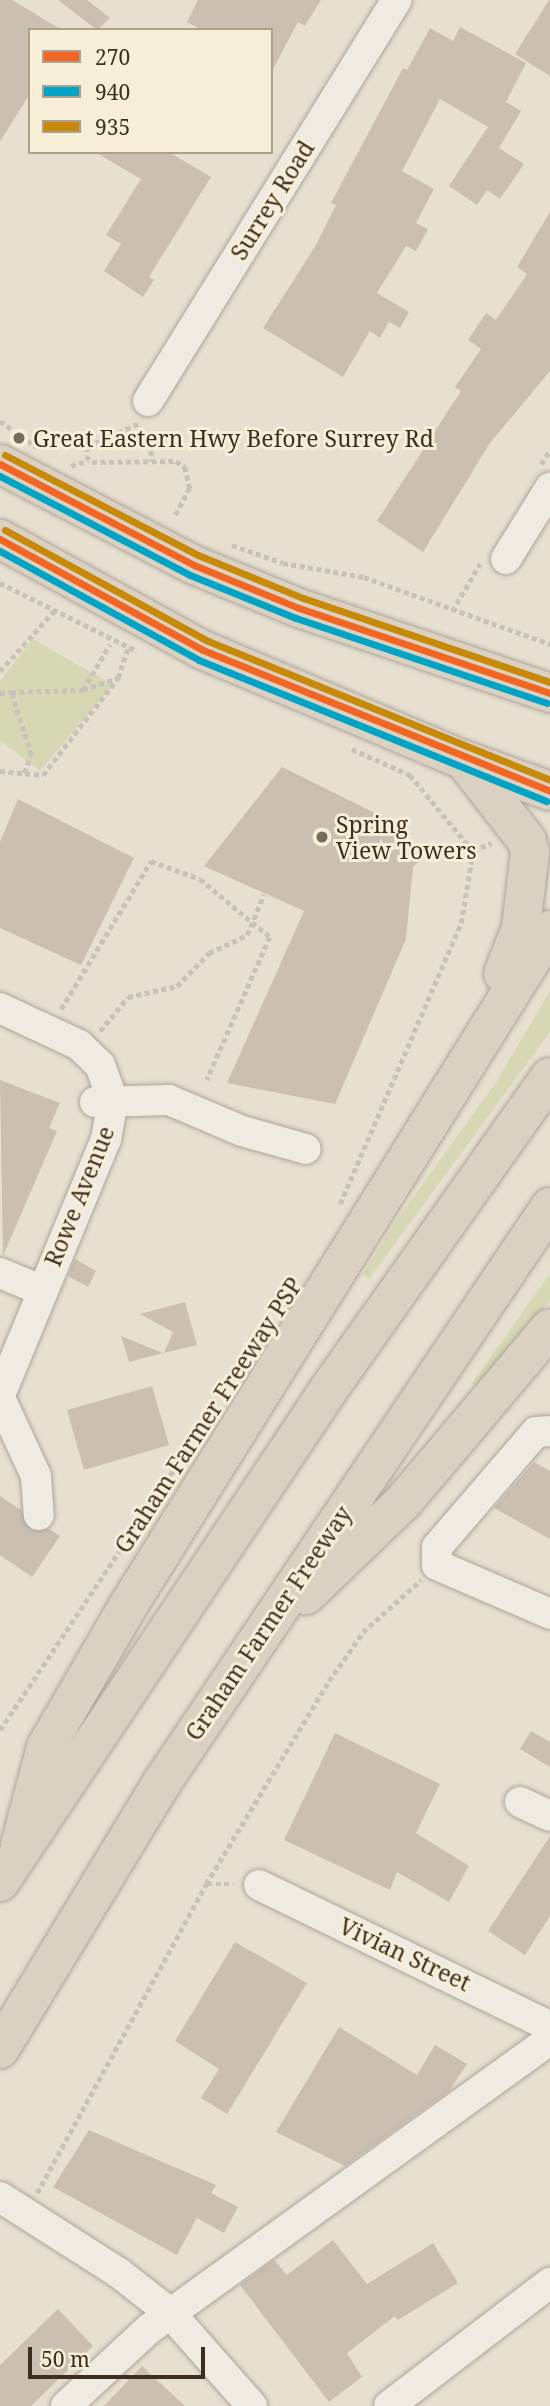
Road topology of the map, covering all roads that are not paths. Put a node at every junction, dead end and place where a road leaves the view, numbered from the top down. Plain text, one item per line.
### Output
1 (397, 0) edge
2 (148, 401) road end
3 (0, 464) edge
4 (550, 488) edge
5 (0, 539) edge
6 (506, 559) dead end
7 (496, 673) junction
8 (550, 674) edge
9 (550, 693) edge
10 (464, 761) junction
11 (550, 791) edge
12 (550, 930) edge
13 (0, 1008) edge
14 (0, 1030) edge
15 (475, 1048) junction
16 (550, 1077) edge
17 (104, 1101) junction
18 (306, 1149) dead end
19 (550, 1208) edge
20 (22, 1283) edge
21 (550, 1328) edge
22 (0, 1354) edge
23 (0, 1397) edge
24 (550, 1431) edge
25 (39, 1515) dead end
26 (550, 1614) edge
27 (256, 1642) junction
28 (520, 1802) dead end
29 (550, 1816) edge
30 (20, 1845) junction
31 (0, 1882) edge
32 (259, 1885) dead end
33 (550, 2026) edge
34 (550, 2040) edge
35 (0, 2049) edge
36 (9, 2202) edge
37 (550, 2283) edge
38 (170, 2313) junction
39 (66, 2406) edge
40 (252, 2406) edge
41 (389, 2406) edge

1 - 2 street, Surrey Road
3 - 7 highway
4 - 6 street
5 - 10 highway
7 - 8 highway
7 - 9 highway
10 - 11 highway
10 - 15 highway
12 - 15 highway
13 - 17 street, Rowe Avenue
14 - 17 street, Rowe Avenue
15 - 30 highway
16 - 30 highway
17 - 18 street
17 - 20 street, Rowe Avenue
19 - 27 highway, Graham Farmer Freeway
20 - 22 street, Rowe Avenue
20 - 23 street, Rowe Avenue
21 - 27 highway
23 - 25 street
24 - 26 street
27 - 35 highway, Graham Farmer Freeway
28 - 29 street
30 - 31 highway
32 - 33 street, Vivian Street
34 - 38 street
36 - 38 street
37 - 41 street
38 - 39 street
38 - 40 street

